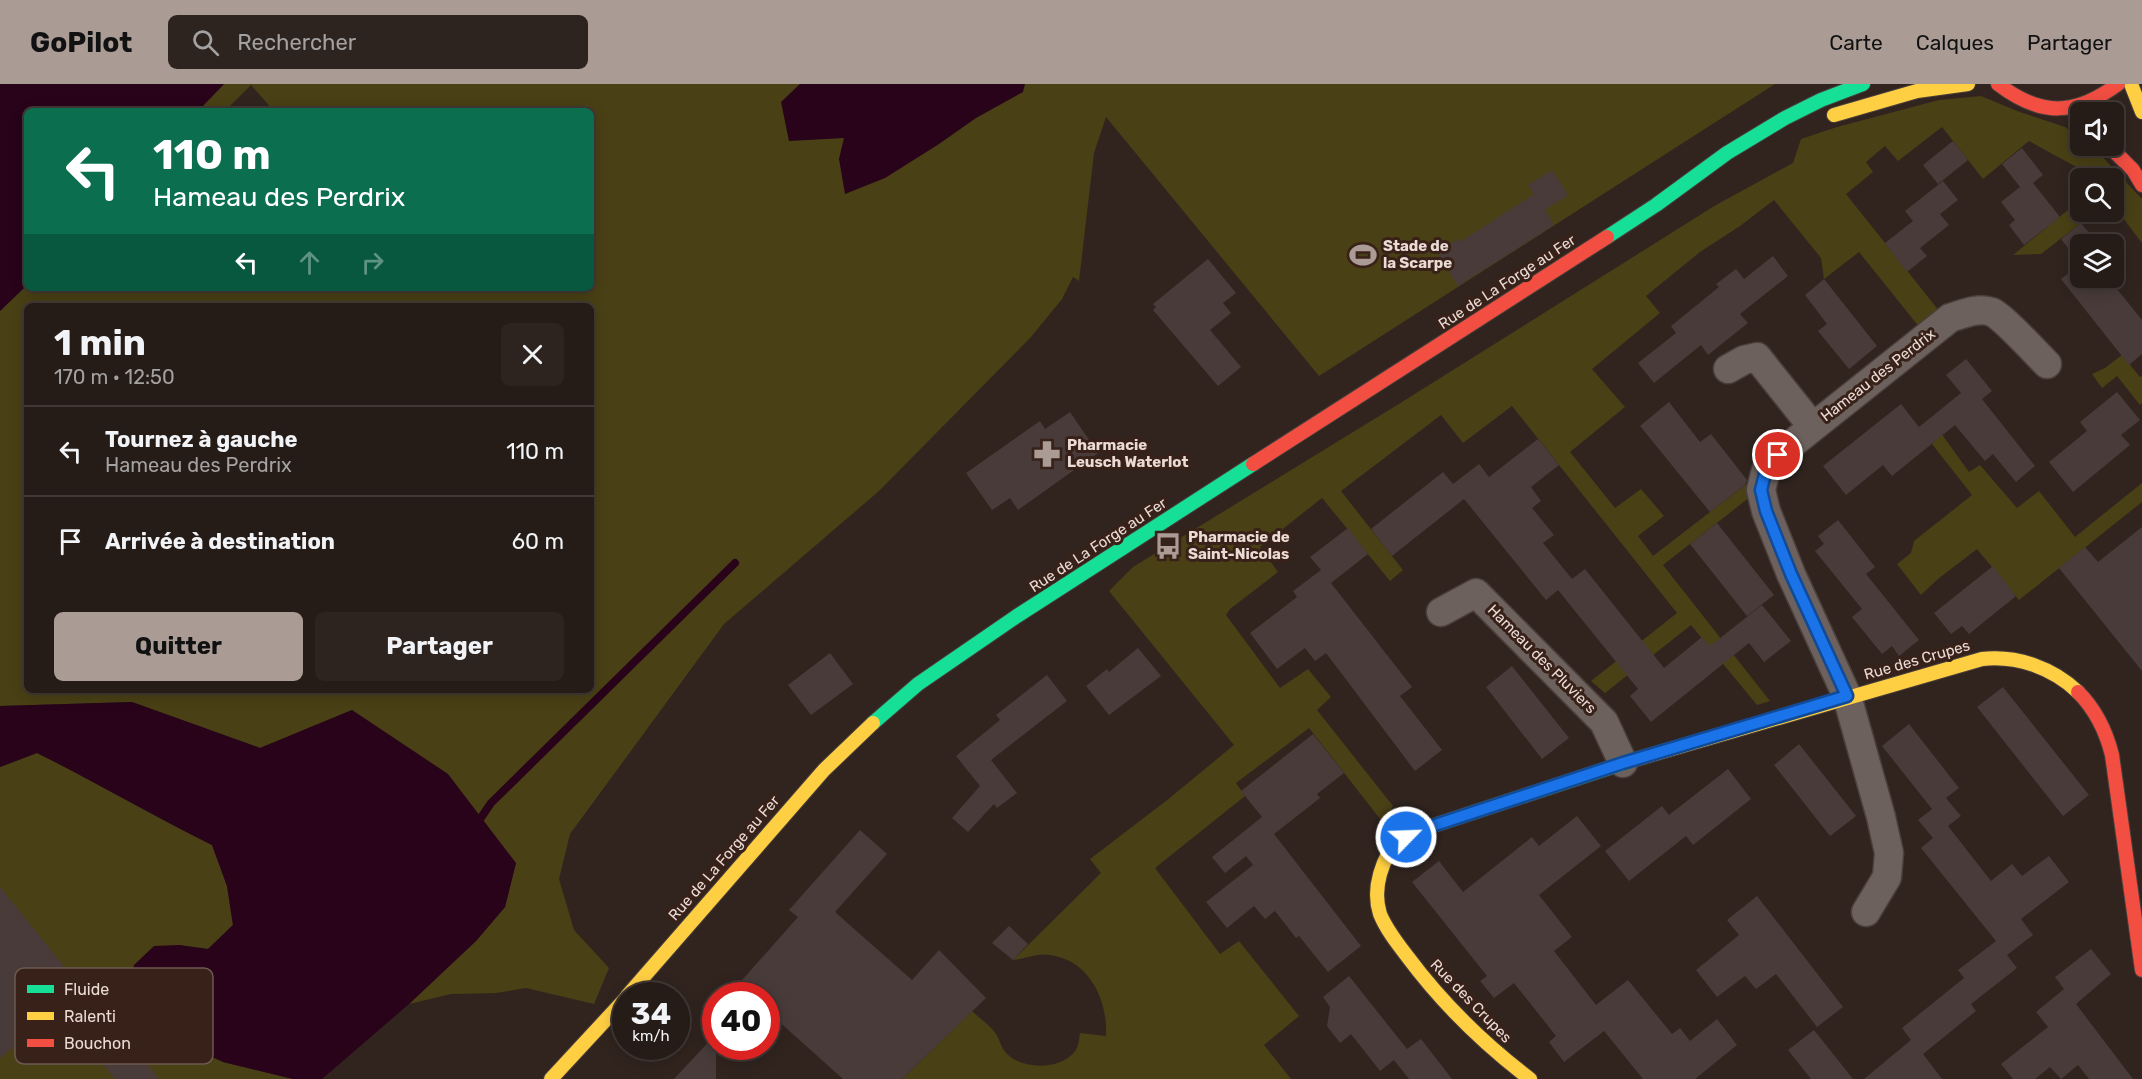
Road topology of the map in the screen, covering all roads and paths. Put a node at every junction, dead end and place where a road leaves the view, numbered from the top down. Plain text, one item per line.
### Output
1 (1863, 84) edge
2 (1968, 84) edge
3 (1998, 84) edge
4 (2118, 84) edge
5 (2131, 84) edge
6 (2061, 110) junction
7 (2142, 112) edge
8 (2070, 116) edge
9 (1820, 120) dead end
10 (2119, 156) edge
11 (1740, 161) dead end
12 (2142, 184) edge
13 (1656, 205) junction
14 (2047, 364) dead end
15 (1728, 369) dead end
16 (1812, 426) junction
17 (1441, 612) dead end
18 (1847, 696) junction
19 (1623, 763) junction
20 (1866, 912) dead end
21 (2142, 970) edge
22 (639, 982) edge
23 (612, 1012) edge
24 (551, 1079) edge
25 (1530, 1079) edge

1 - 13 main road
2 - 9 main road
3 - 6 main road
4 - 6 main road
5 - 7 main road
6 - 8 main road
10 - 12 main road
11 - 13 main road
13 - 22 main road, Rue de La Forge au Fer
14 - 16 street, Hameau des Perdrix
15 - 16 street
16 - 18 street, Hameau des Perdrix
17 - 19 street, Hameau des Pluviers
18 - 19 main road, Rue des Crupes
18 - 20 street, Hameau des Perdrix
18 - 21 main road, Rue des Crupes
19 - 25 main road, Rue des Crupes
23 - 24 main road, Rue de La Forge au Fer

